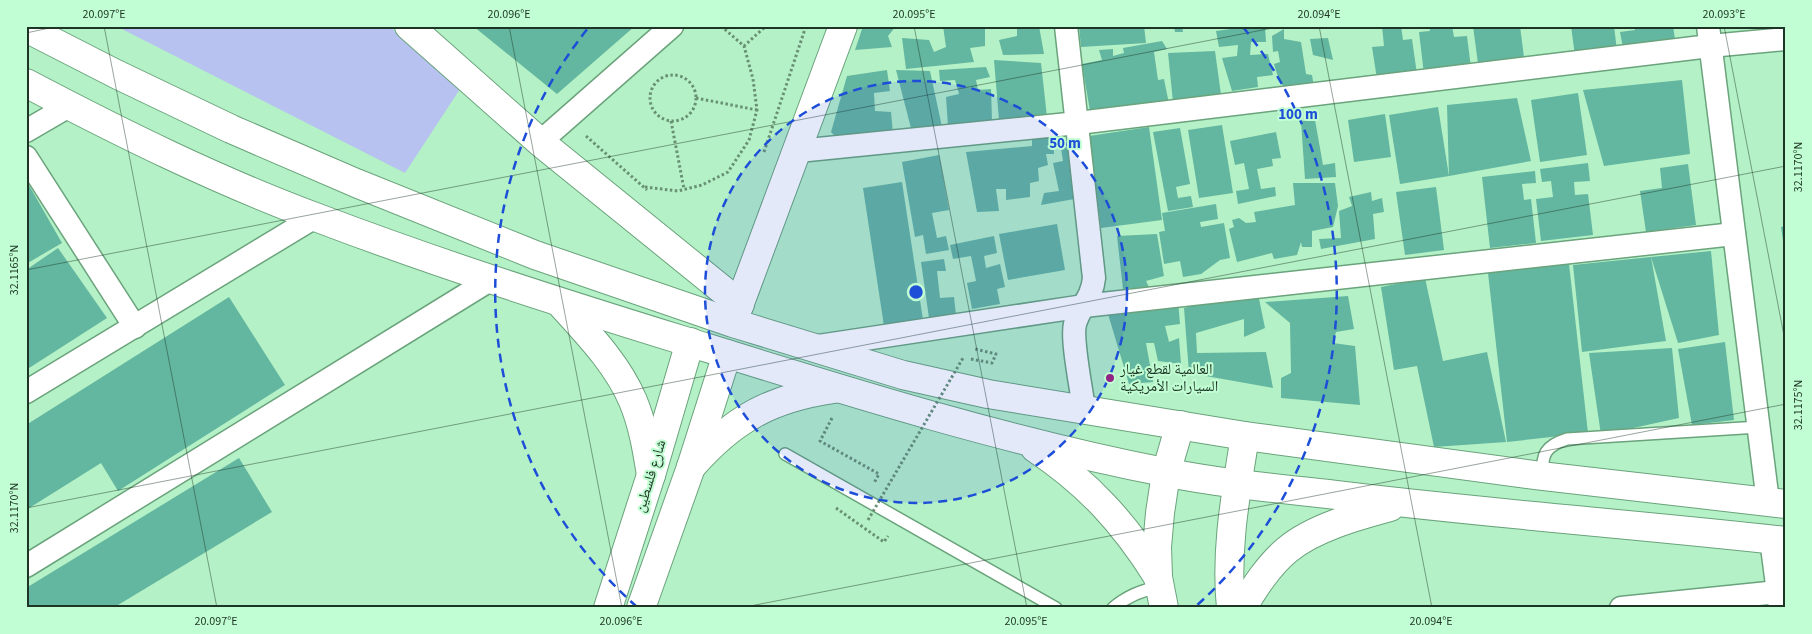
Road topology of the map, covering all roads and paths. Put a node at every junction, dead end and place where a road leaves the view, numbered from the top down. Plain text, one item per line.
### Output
1 (409, 26) edge
2 (672, 26) edge
3 (721, 26) edge
4 (766, 26) edge
5 (806, 26) edge
6 (843, 26) edge
7 (1066, 26) edge
8 (26, 28) edge
9 (1709, 36) edge
10 (1786, 39) edge
11 (744, 46) junction
12 (26, 83) edge
13 (696, 98) junction
14 (69, 106) junction
15 (757, 110) junction
16 (567, 119) junction
17 (671, 121) junction
18 (1078, 123) junction
19 (26, 131) edge
20 (540, 142) junction
21 (798, 151) junction
22 (26, 157) edge
23 (762, 157) dead end
24 (644, 187) junction
25 (684, 190) junction
26 (651, 193) dead end
27 (315, 217) junction
28 (1734, 234) junction
29 (490, 280) junction
30 (559, 302) junction
31 (1084, 306) junction
32 (737, 313) junction
33 (135, 326) junction
34 (690, 342) junction
35 (812, 347) junction
36 (727, 354) junction
37 (964, 358) dead end
38 (842, 390) junction
39 (26, 392) edge
40 (1084, 410) junction
41 (1180, 426) junction
42 (1759, 427) junction
43 (1245, 436) junction
44 (1023, 441) junction
45 (785, 454) dead end
46 (691, 467) junction
47 (1166, 473) junction
48 (651, 476) junction
49 (1542, 476) junction
50 (1237, 483) junction
51 (865, 499) junction
52 (1777, 503) edge
53 (1405, 504) junction
54 (868, 520) dead end
55 (1779, 540) edge
56 (26, 566) edge
57 (1161, 590) edge
58 (1779, 600) edge
59 (608, 608) edge
60 (641, 608) edge
61 (1056, 608) edge
62 (1113, 608) edge
63 (1231, 608) edge
64 (1242, 608) edge
65 (1621, 608) edge

1 - 20 main road
2 - 16 street
3 - 11 path
4 - 11 path
5 - 23 path
6 - 21 main road
7 - 18 street
8 - 32 main road
9 - 10 street
9 - 18 street
9 - 28 street
11 - 15 path
12 - 14 main road
13 - 15 path
13 - 17 path
13 - 17 path
14 - 19 street
14 - 27 main road
15 - 25 path
16 - 20 street
16 - 24 path
17 - 25 path
18 - 21 street
18 - 31 street
20 - 32 main road
21 - 32 main road
22 - 33 street
24 - 25 path
24 - 26 path
27 - 29 main road
27 - 33 street
28 - 31 street
28 - 42 street
29 - 30 main road
29 - 56 street
30 - 34 main road
30 - 48 main road
31 - 35 street
31 - 40 street
32 - 35 main road
33 - 39 street
34 - 36 main road
34 - 48 main road, شارع فلسطين
35 - 40 main road
36 - 38 main road
36 - 46 main road
37 - 54 path, bridge
38 - 44 main road
38 - 46 main road
38 - 51 path
40 - 41 main road
41 - 43 main road
41 - 47 main road
42 - 49 lane
42 - 52 street
43 - 49 main road
43 - 50 main road
44 - 47 main road
44 - 57 main road
45 - 51 lane
46 - 60 main road
47 - 50 main road
47 - 57 main road
48 - 59 main road, شارع فلسطين
49 - 52 main road
50 - 53 main road
50 - 63 main road
51 - 61 lane
53 - 55 main road
53 - 64 main road
55 - 58 street
57 - 62 lane
58 - 65 street

